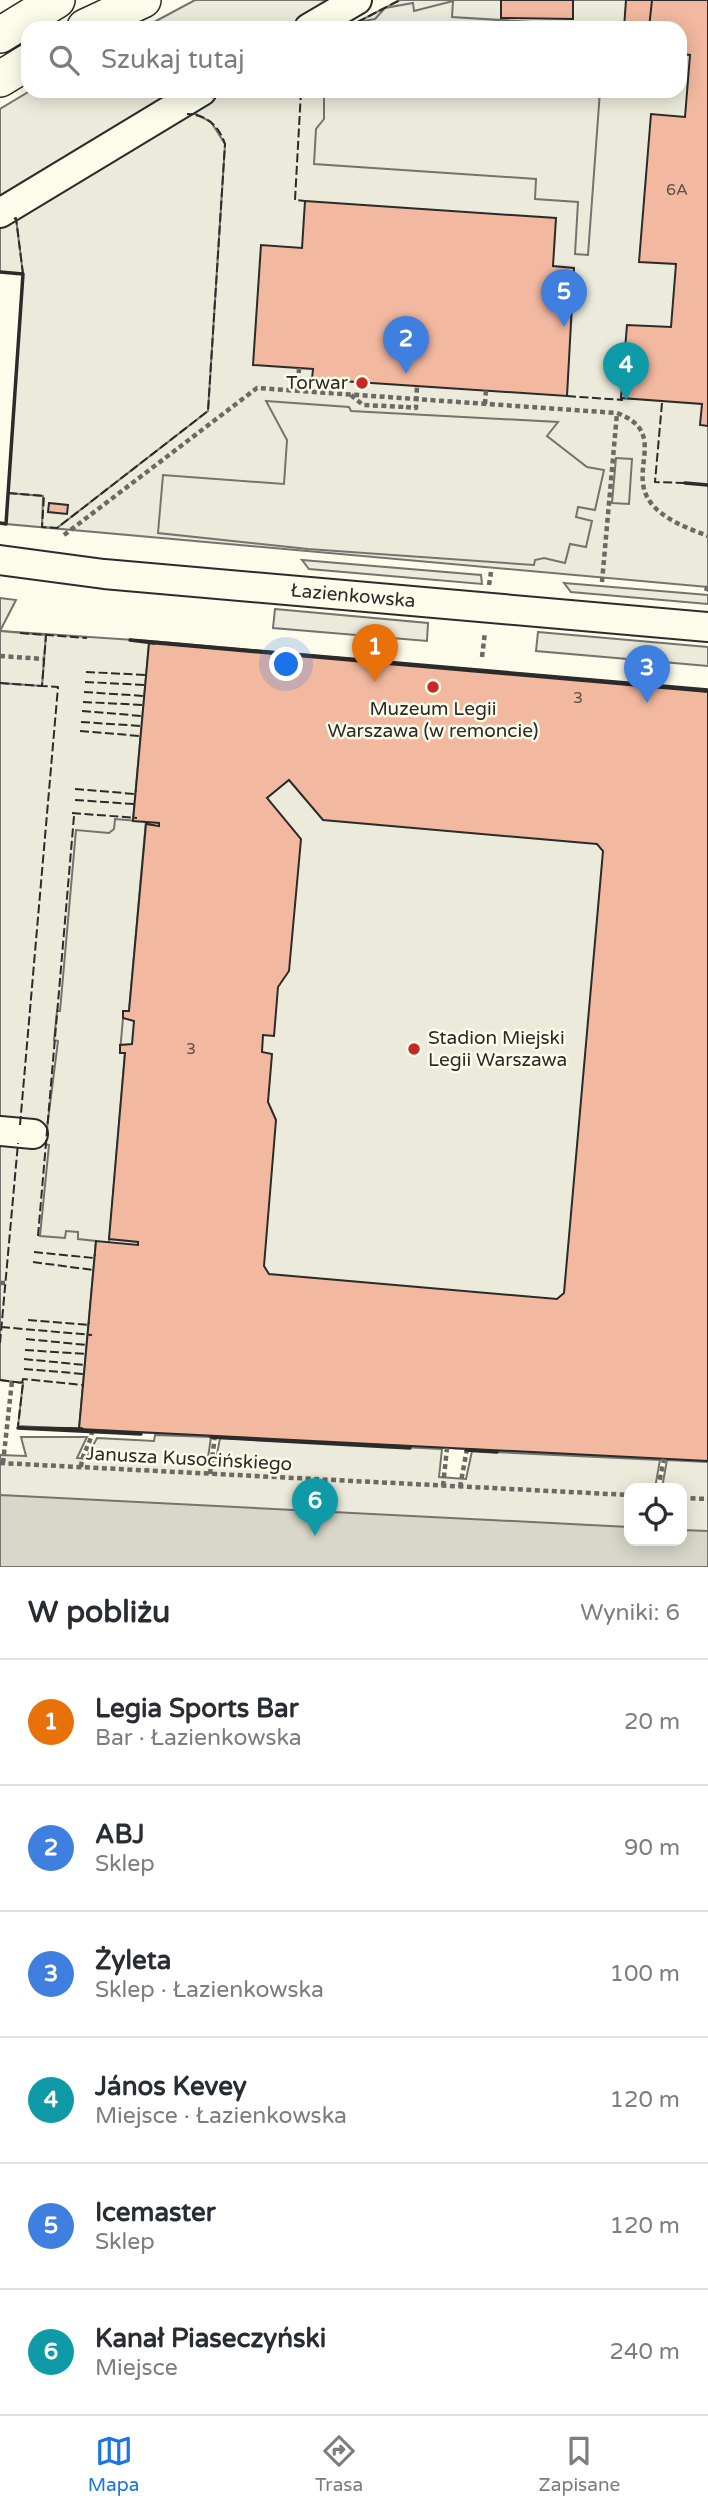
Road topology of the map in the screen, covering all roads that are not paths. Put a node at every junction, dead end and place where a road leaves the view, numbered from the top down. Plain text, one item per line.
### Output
1 (57, 0) edge
2 (128, 0) edge
3 (143, 0) edge
4 (357, 0) edge
5 (23, 21) edge
6 (94, 21) edge
7 (97, 21) edge
8 (321, 21) edge
9 (21, 22) edge
10 (0, 35) edge
11 (21, 66) edge
12 (0, 79) edge
13 (191, 98) edge
14 (0, 214) edge
15 (0, 560) edge
16 (708, 627) edge
17 (0, 1132) edge
18 (33, 1134) dead end

1 - 5 main road
2 - 6 main road
3 - 7 main road
4 - 8 street
9 - 10 main road
11 - 12 main road
13 - 14 street
15 - 16 street, Łazienkowska
17 - 18 street

